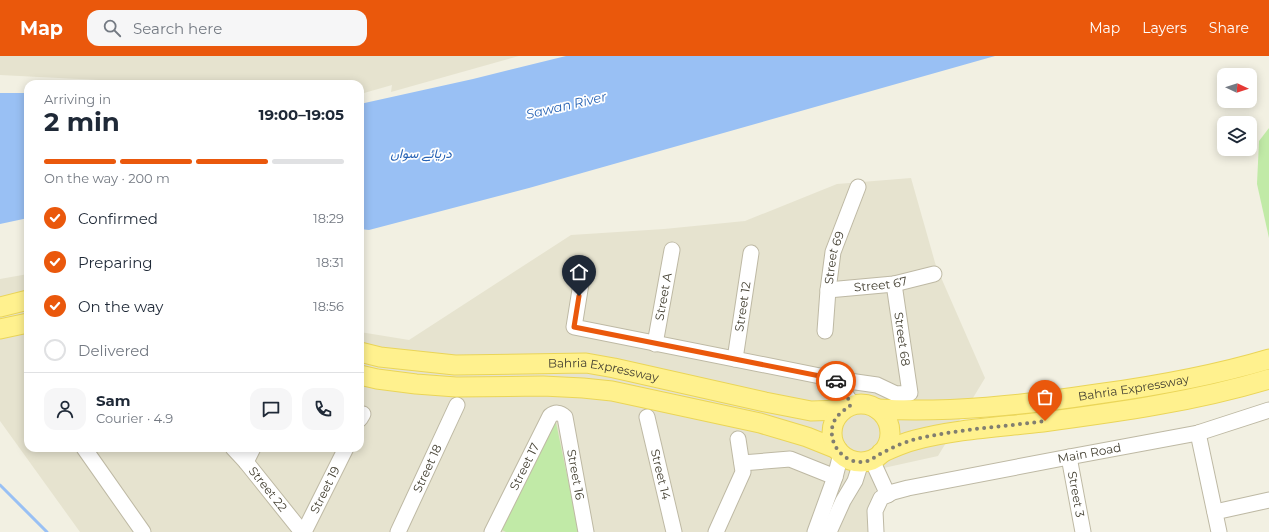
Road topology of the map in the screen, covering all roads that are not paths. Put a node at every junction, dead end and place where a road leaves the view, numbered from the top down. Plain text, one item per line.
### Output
1 (858, 188) dead end
2 (672, 250) dead end
3 (751, 253) dead end
4 (584, 265) dead end
5 (934, 274) dead end
6 (894, 284) junction
7 (828, 290) junction
8 (24, 301) edge
9 (0, 307) edge
10 (24, 324) edge
11 (0, 329) edge
12 (825, 331) dead end
13 (655, 344) junction
14 (364, 353) edge
15 (735, 359) junction
16 (1269, 359) edge
17 (364, 376) edge
18 (835, 379) junction
19 (1269, 379) edge
20 (457, 405) dead end
21 (846, 408) junction
22 (877, 409) junction
23 (1269, 410) edge
24 (565, 416) joint
25 (647, 416) dead end
26 (1198, 433) junction
27 (738, 439) dead end
28 (87, 452) edge
29 (237, 452) edge
30 (251, 452) edge
31 (344, 452) edge
32 (839, 452) junction
33 (1069, 457) junction
34 (871, 458) junction
35 (246, 462) junction
36 (742, 463) junction
37 (835, 477) junction
38 (888, 495) junction
39 (1269, 500) edge
40 (1215, 512) junction
41 (143, 532) edge
42 (303, 532) edge
43 (398, 532) edge
44 (492, 532) edge
45 (586, 532) edge
46 (674, 532) edge
47 (716, 532) edge
48 (815, 532) edge
49 (829, 532) edge
50 (876, 532) edge
51 (1083, 532) edge
52 (1219, 532) edge

1 - 7 street, Street 69
2 - 13 street, Street A
3 - 15 street, Street 12
4 - 13 street
5 - 6 street, Street 67
6 - 7 street, Street 67
6 - 18 street, Street 68
7 - 12 street, Street 69
8 - 9 main road
10 - 11 main road
13 - 15 street
14 - 21 main road, Bahria Expressway
15 - 18 street
16 - 22 main road, Bahria Expressway
17 - 32 main road, Bahria Expressway
18 - 21 street
19 - 34 main road, Bahria Expressway
20 - 43 street, Street 18
21 - 22 main road
21 - 32 main road
22 - 34 main road
23 - 26 street, Main Road
24 - 44 street, Street 17
24 - 45 street, Street 16
25 - 46 street, Street 14
26 - 33 street, Main Road
26 - 40 street
27 - 36 street
28 - 41 street
29 - 35 street, Street 22
30 - 35 street
31 - 42 street, Street 19
32 - 34 main road
32 - 37 street
33 - 38 street, Main Road
33 - 51 street, Street 3
34 - 38 street
34 - 49 street
35 - 42 street, Street 22
36 - 37 street
36 - 47 street
37 - 48 street
38 - 50 street
39 - 40 street
40 - 52 street

